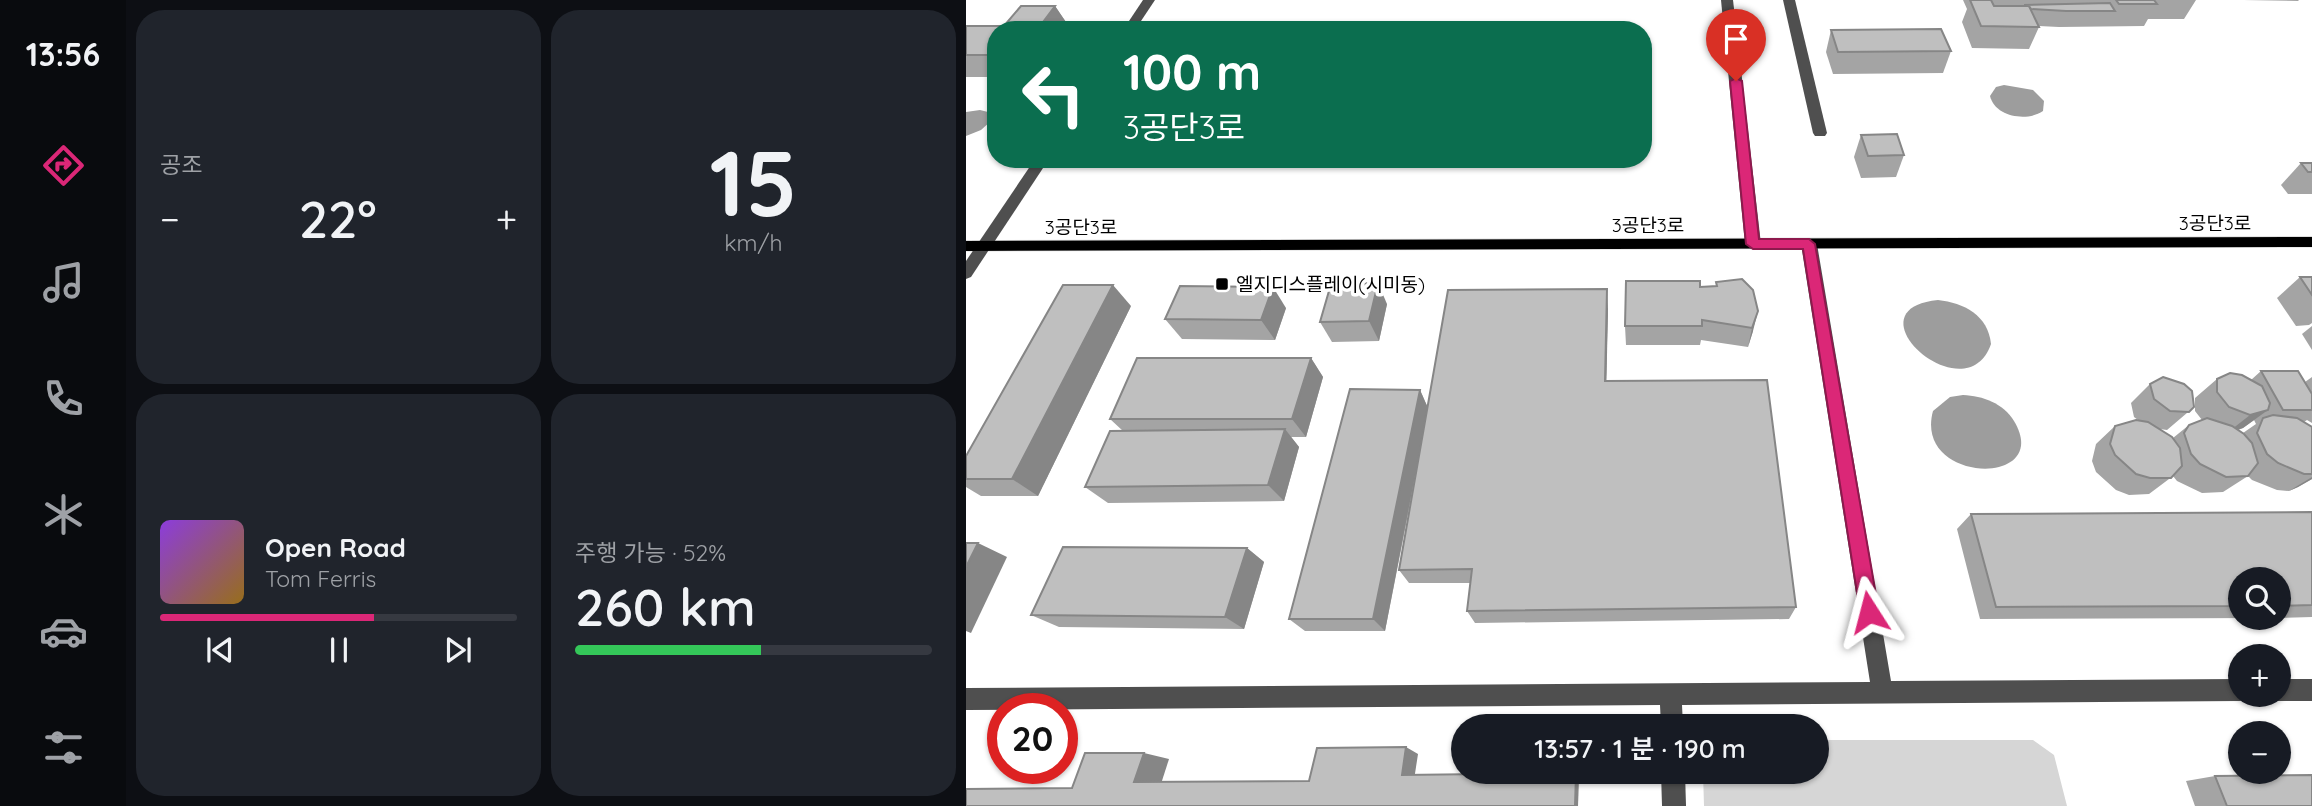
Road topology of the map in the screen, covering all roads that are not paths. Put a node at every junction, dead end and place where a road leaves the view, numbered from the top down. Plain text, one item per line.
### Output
1 (1149, 0) edge
2 (1727, 0) edge
3 (1789, 0) edge
4 (1135, 21) edge
5 (1819, 132) dead end
6 (1036, 168) edge
7 (2312, 242) edge
8 (1753, 244) junction
9 (1809, 244) junction
10 (966, 246) edge
11 (985, 246) junction
12 (966, 274) edge
13 (2228, 690) edge
14 (2291, 690) edge
15 (2312, 690) edge
16 (1882, 691) junction
17 (1671, 695) junction
18 (966, 699) edge
19 (1672, 714) edge
20 (1673, 784) edge
21 (1674, 806) edge

1 - 4 street
2 - 8 street
3 - 5 street
6 - 11 street
7 - 9 main road, 3공단3로
8 - 9 main road, 3공단3로
8 - 11 main road, 3공단3로
9 - 16 street
10 - 11 main road, 3공단3로
11 - 12 street
13 - 16 street
14 - 15 street
16 - 17 street
17 - 18 street
17 - 19 street
20 - 21 street

